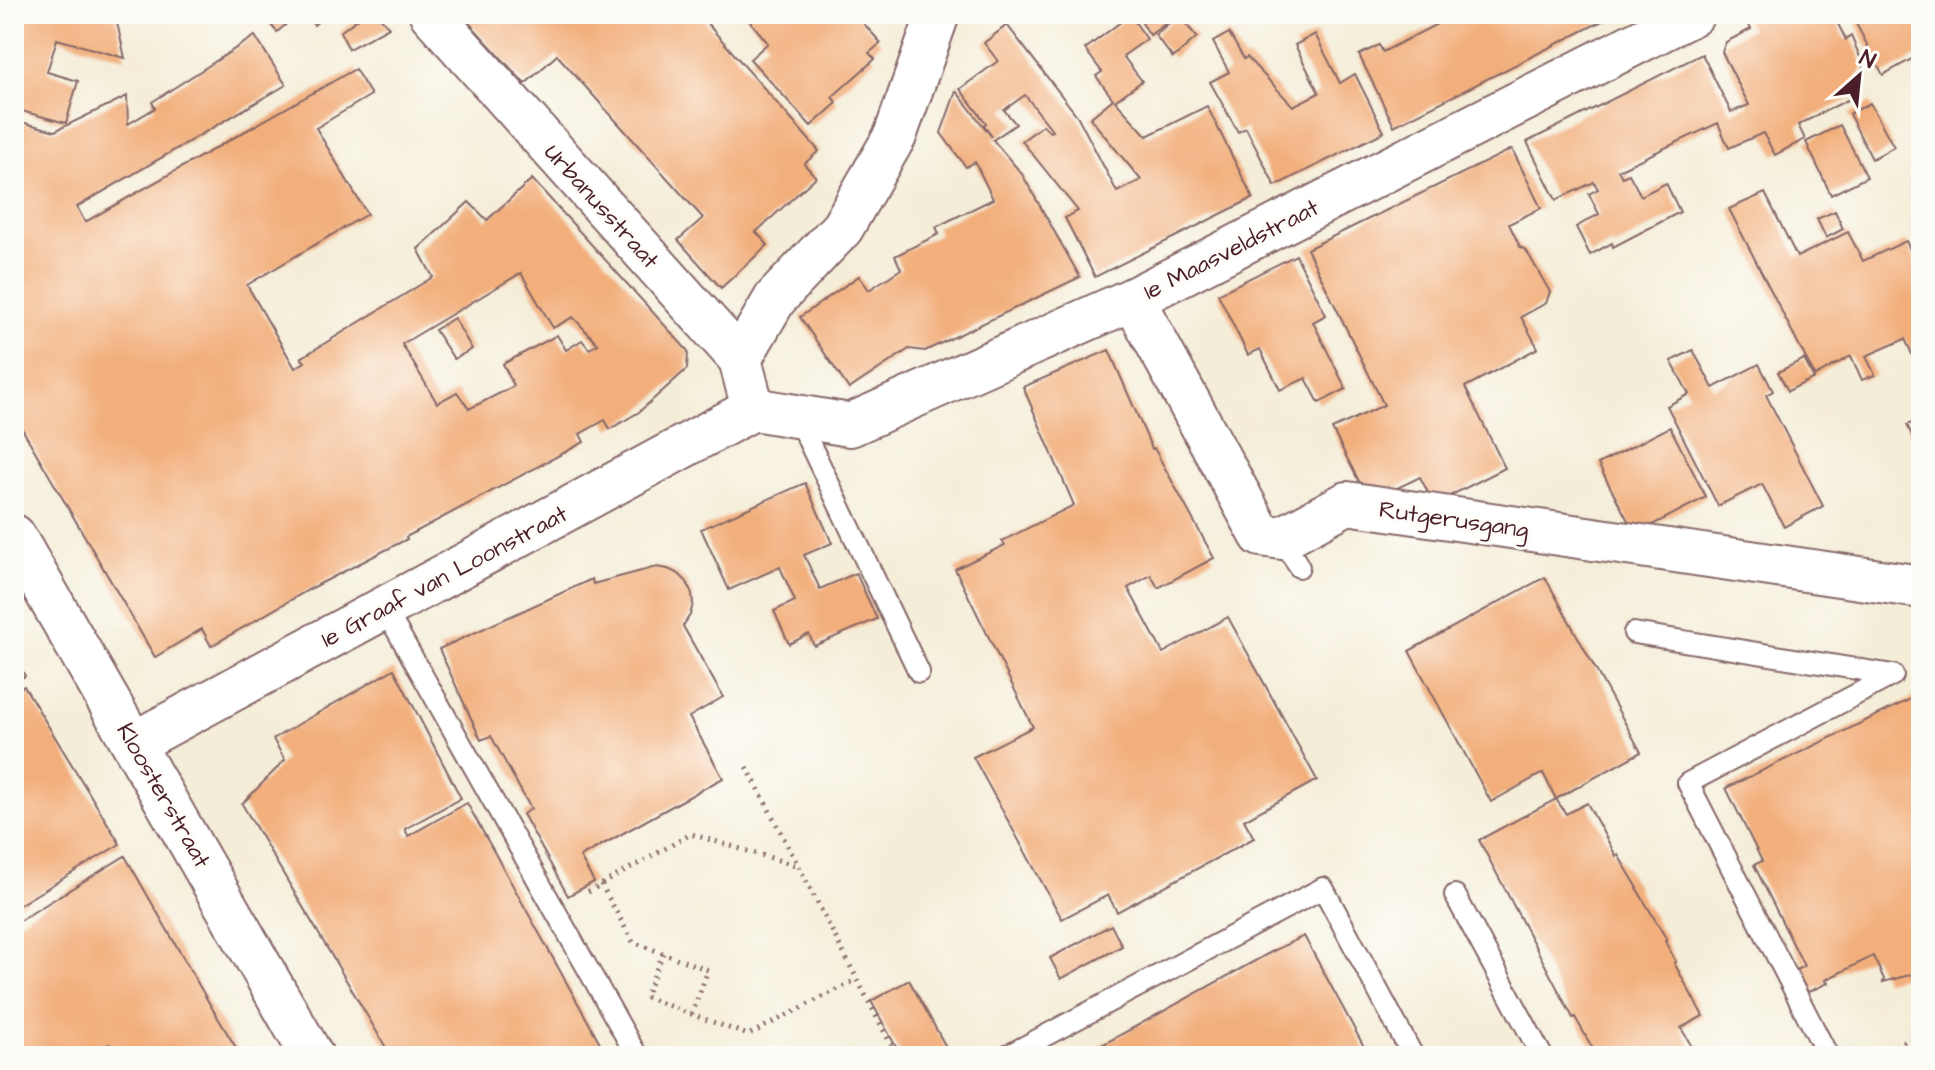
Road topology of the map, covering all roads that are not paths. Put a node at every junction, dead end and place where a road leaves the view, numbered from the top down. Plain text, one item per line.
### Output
1 (431, 14) edge
2 (938, 14) edge
3 (1693, 14) edge
4 (1133, 299) junction
5 (740, 359) junction
6 (753, 409) junction
7 (797, 417) junction
8 (14, 536) edge
9 (1921, 587) edge
10 (385, 609) junction
11 (1634, 633) dead end
12 (919, 672) dead end
13 (134, 743) junction
14 (1455, 895) dead end
15 (312, 1056) edge
16 (637, 1056) edge
17 (1007, 1056) edge
18 (1413, 1056) edge
19 (1542, 1056) edge
20 (1828, 1056) edge

1 - 5 street, Urbanusstraat
2 - 5 street
3 - 4 street, 1e Maasveldstraat
4 - 7 street, 1e Maasveldstraat
4 - 9 street, Rutgerusgang
5 - 6 street, Urbanusstraat
6 - 7 street, 1e Maasveldstraat
6 - 10 street, 1e Graaf van Loonstraat
7 - 12 lane
8 - 13 street, Kloosterstraat
10 - 13 street, 1e Graaf van Loonstraat
10 - 16 lane
11 - 20 lane
13 - 15 street, Kloosterstraat
14 - 19 lane
17 - 18 lane

